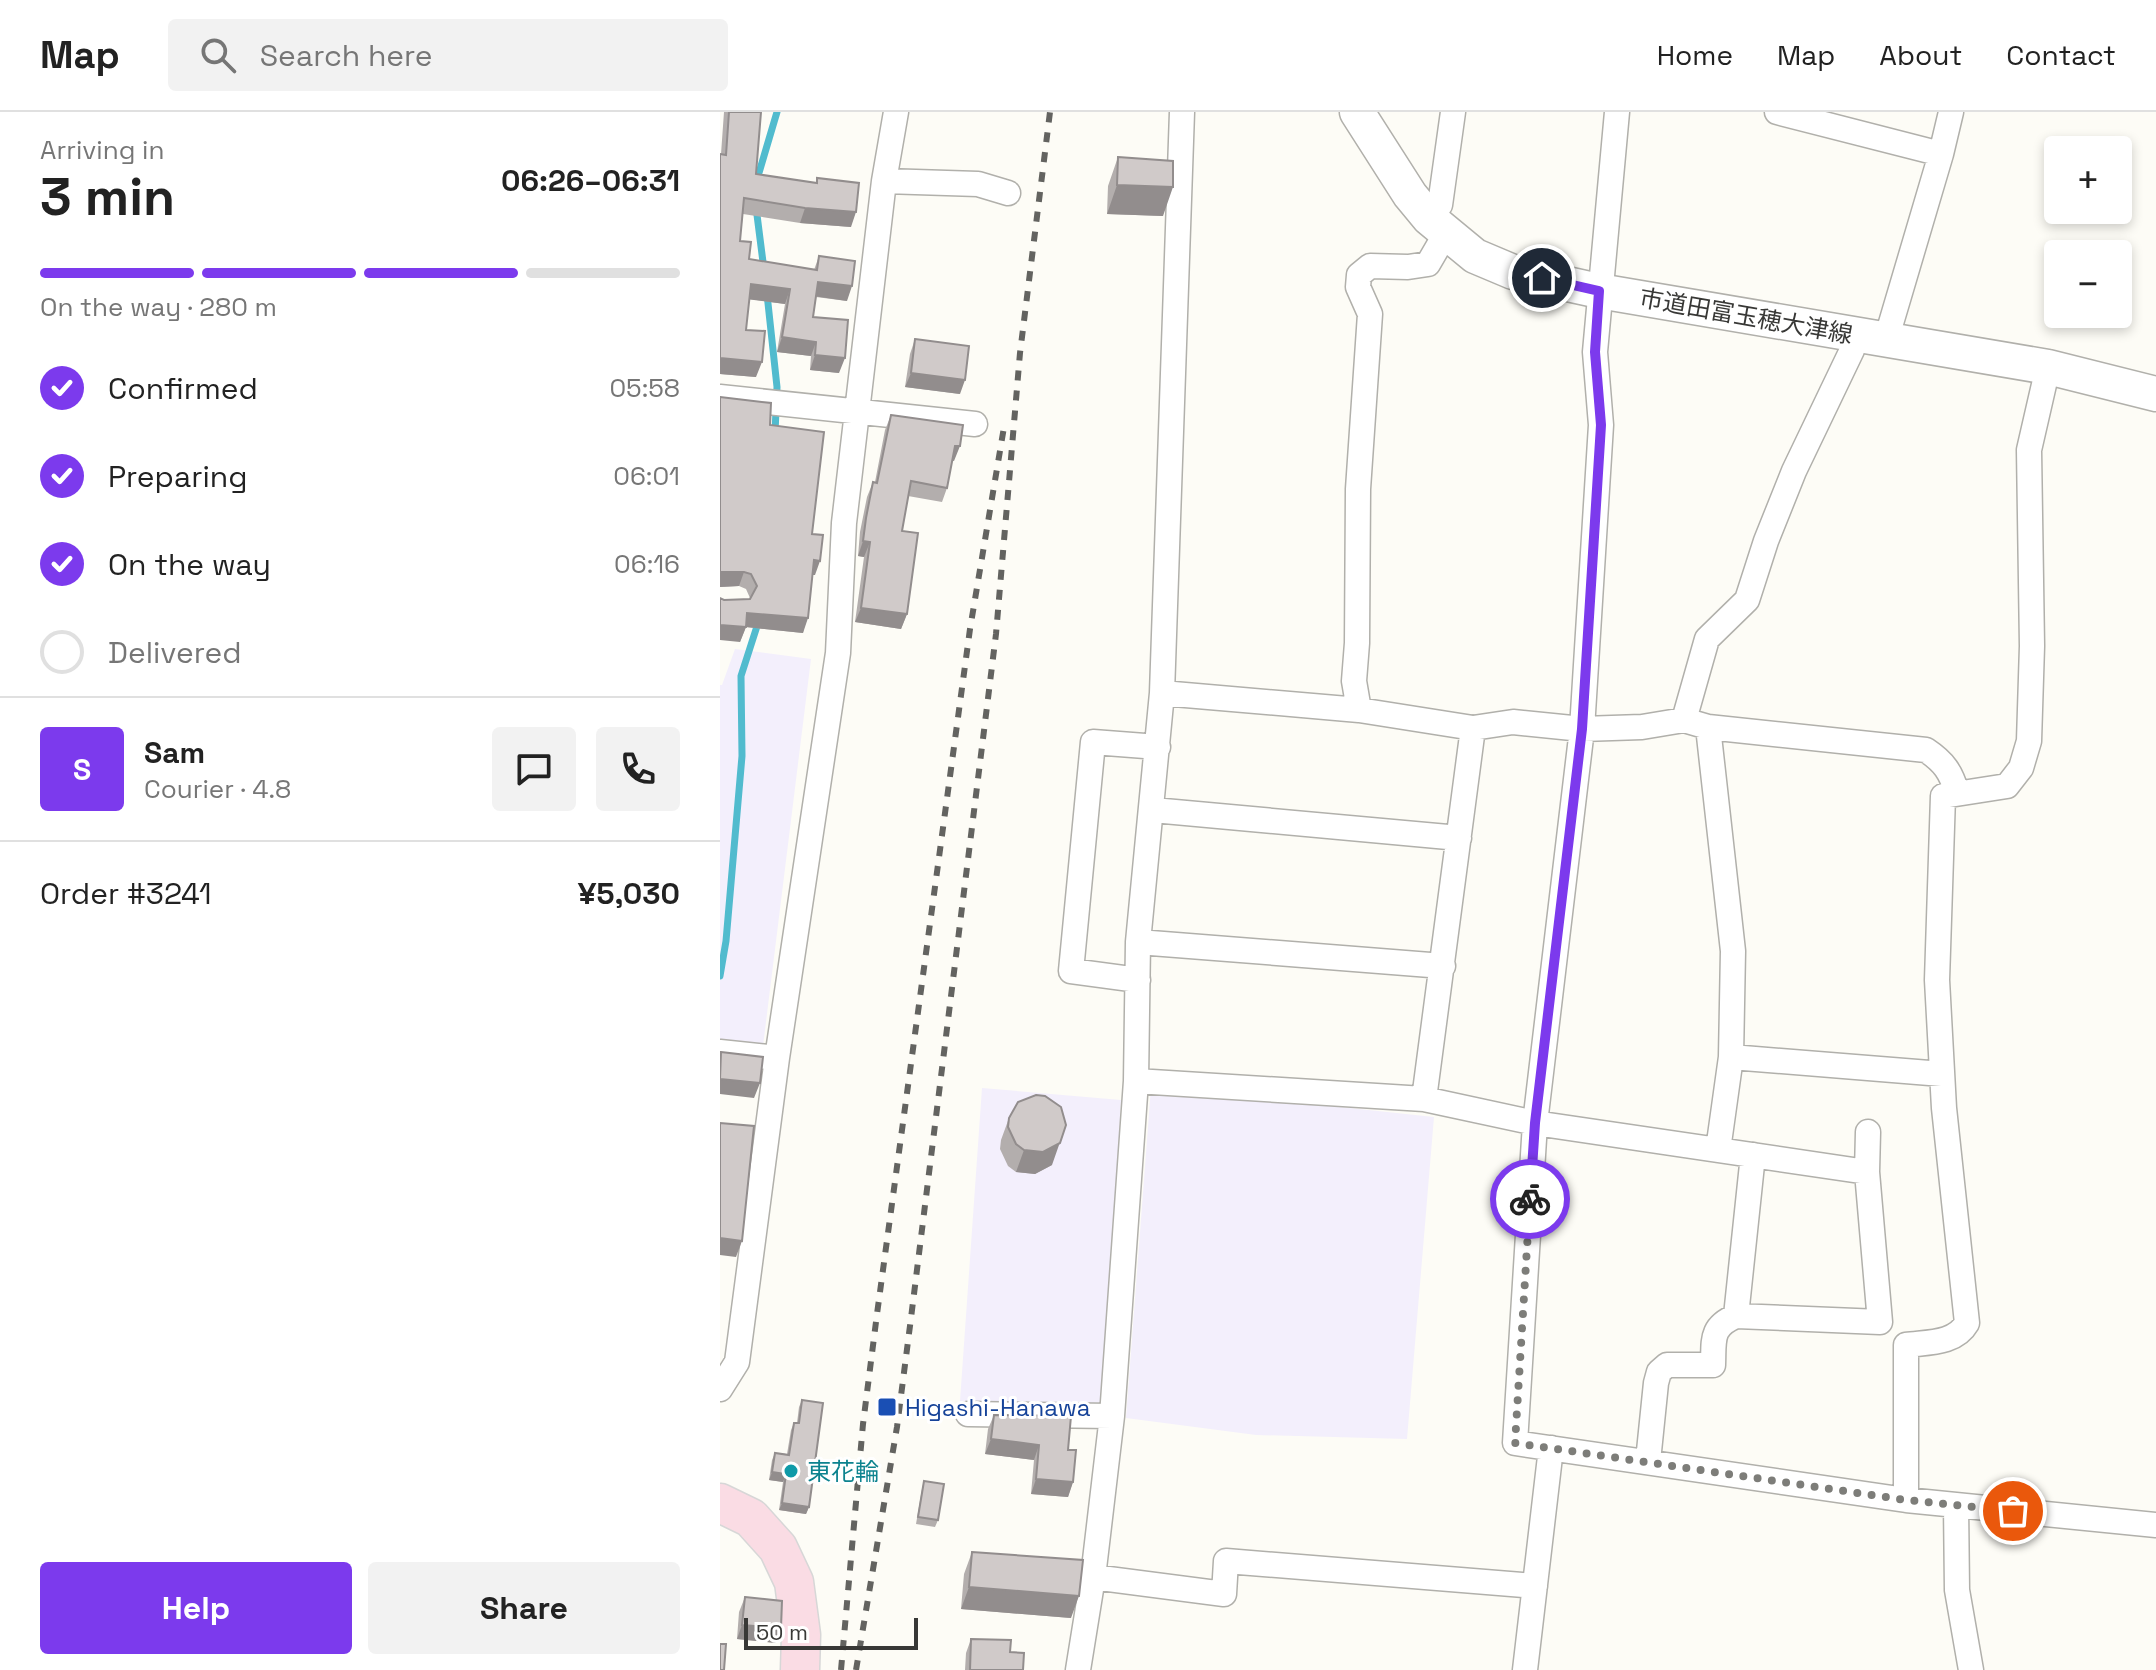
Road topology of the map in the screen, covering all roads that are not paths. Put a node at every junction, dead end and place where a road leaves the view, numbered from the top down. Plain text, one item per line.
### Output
1 (896, 112) edge
2 (1182, 112) edge
3 (1357, 112) edge
4 (1453, 112) edge
5 (1617, 112) edge
6 (1777, 112) edge
7 (1951, 112) edge
8 (1941, 154) junction
9 (884, 181) junction
10 (1008, 193) dead end
11 (1437, 226) junction
12 (1599, 291) junction
13 (1871, 337) junction
14 (2048, 367) junction
15 (2156, 394) edge
16 (720, 397) edge
17 (856, 412) junction
18 (975, 424) dead end
19 (1162, 693) junction
20 (1359, 710) junction
21 (1684, 720) junction
22 (1708, 727) junction
23 (1473, 728) junction
24 (1582, 729) junction
25 (1158, 747) junction
26 (1957, 793) junction
27 (1153, 810) junction
28 (1459, 838) junction
29 (1138, 942) junction
30 (1443, 966) junction
31 (1138, 980) junction
32 (720, 1052) edge
33 (1731, 1057) junction
34 (777, 1058) junction
35 (1942, 1074) junction
36 (1136, 1081) junction
37 (1424, 1099) junction
38 (1535, 1123) junction
39 (1868, 1132) dead end
40 (1718, 1150) junction
41 (1753, 1155) junction
42 (1867, 1172) junction
43 (1736, 1316) junction
44 (720, 1389) edge
45 (968, 1414) dead end
46 (1112, 1416) junction
47 (1551, 1448) junction
48 (1648, 1461) junction
49 (1906, 1500) junction
50 (720, 1503) edge
51 (1956, 1505) junction
52 (2156, 1525) edge
53 (1093, 1577) junction
54 (1535, 1586) junction
55 (800, 1670) edge
56 (1078, 1670) edge
57 (1525, 1670) edge
58 (1971, 1670) edge

1 - 9 street
2 - 19 street
3 - 11 street, 市道田富玉穂大津線
4 - 11 street
5 - 12 street
6 - 8 street
7 - 8 street
8 - 13 street
9 - 10 street
9 - 17 street
11 - 12 street, 市道田富玉穂大津線
11 - 20 street
12 - 13 street, 市道田富玉穂大津線
12 - 24 street
13 - 14 street, 市道田富玉穂大津線
13 - 21 street
14 - 15 street, 市道田富玉穂大津線
14 - 26 street
16 - 17 street
17 - 18 street
17 - 34 street
19 - 20 street
19 - 25 street
20 - 23 street
21 - 22 street
21 - 24 street
22 - 26 street
22 - 33 street
23 - 24 street
23 - 28 street
24 - 38 street
25 - 27 street
25 - 31 street
26 - 35 street
27 - 28 street
27 - 29 street
28 - 30 street
29 - 30 street
29 - 31 street
30 - 37 street
31 - 36 street
32 - 34 street
33 - 35 street
33 - 40 street
34 - 44 street
35 - 49 street
36 - 37 street
36 - 46 street
37 - 38 street
38 - 40 street
38 - 47 street
39 - 42 street
40 - 41 street
41 - 42 street
41 - 43 street
42 - 43 street
43 - 48 street
45 - 46 street
46 - 53 street
47 - 48 street
47 - 54 street
48 - 49 street
49 - 51 street
50 - 55 main road
51 - 52 street
51 - 58 street
53 - 54 street
53 - 56 street
54 - 57 street

